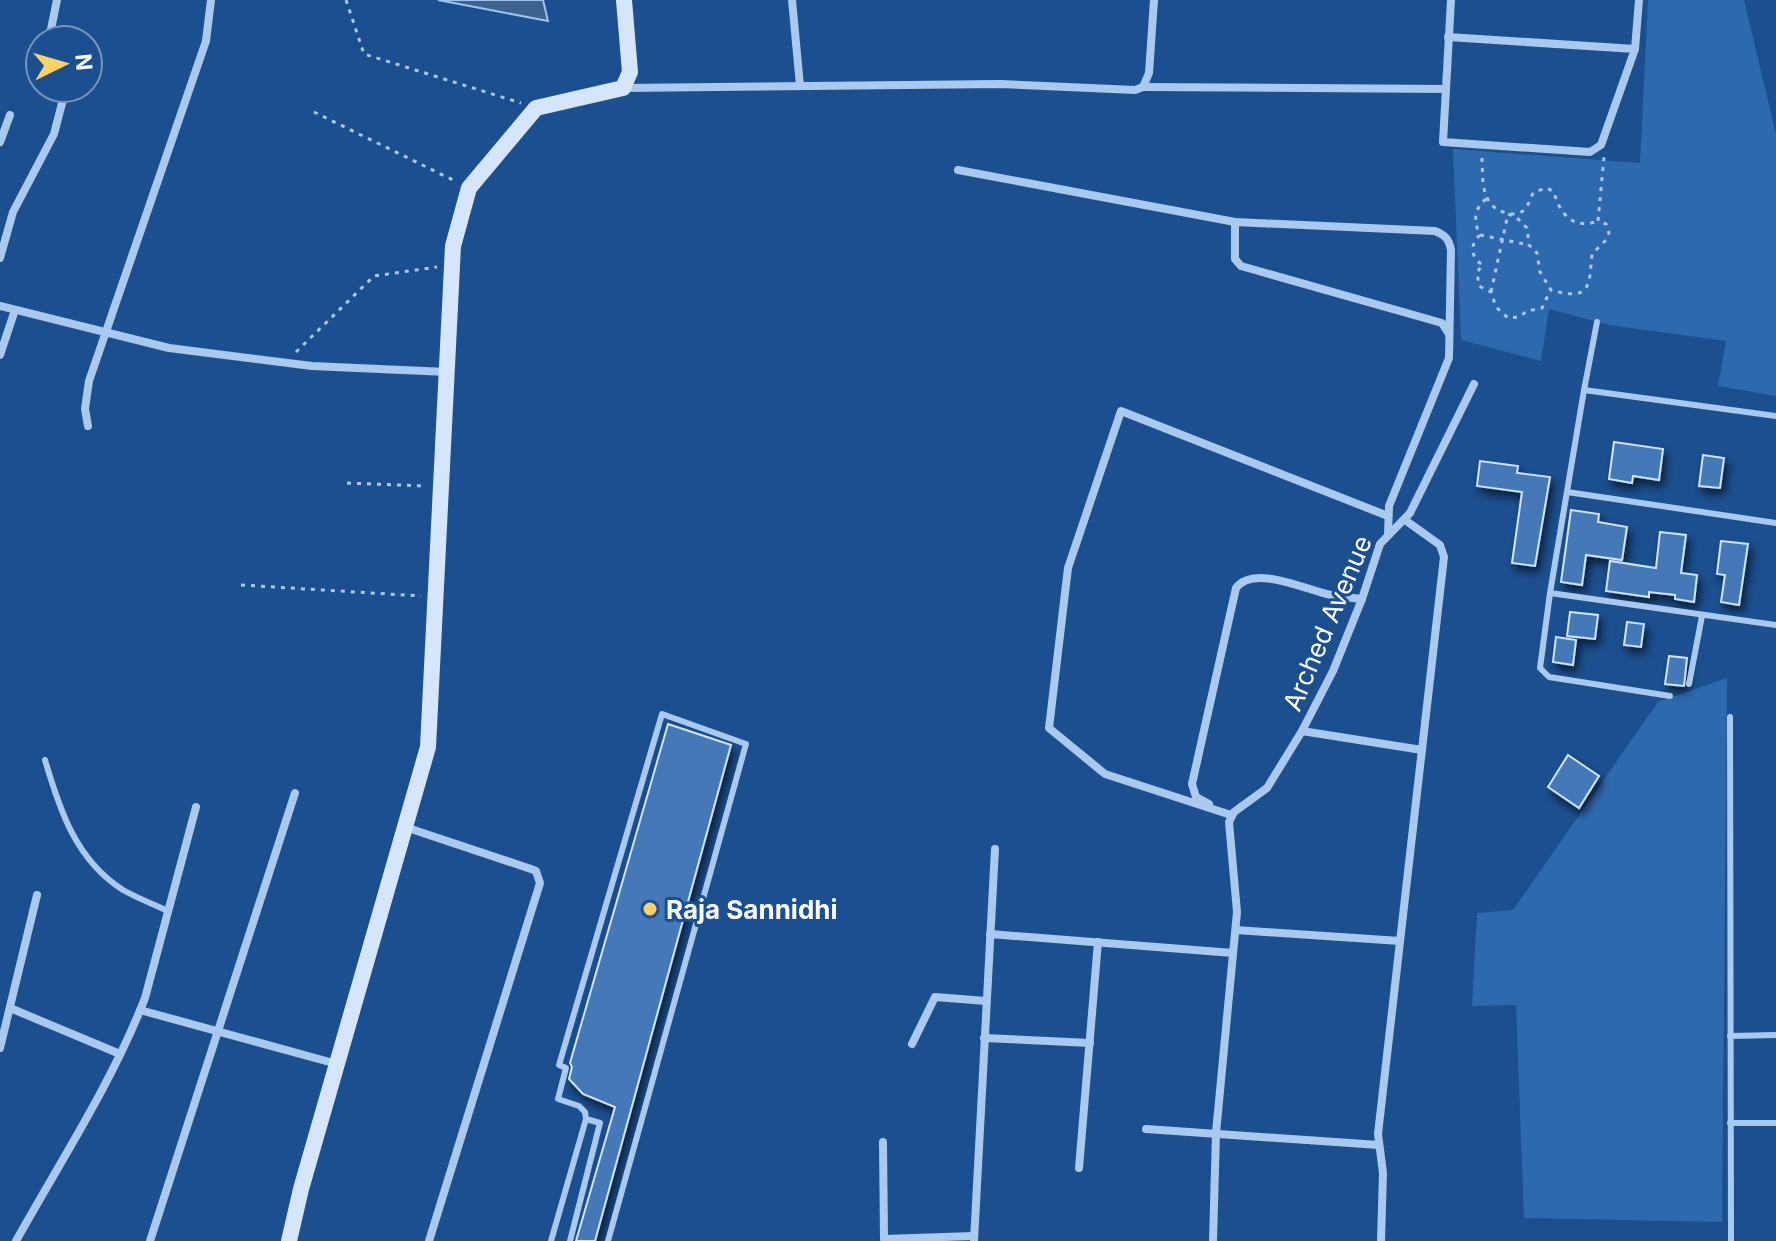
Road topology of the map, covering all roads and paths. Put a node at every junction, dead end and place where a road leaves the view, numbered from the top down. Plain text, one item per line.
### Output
1 (57, 0) edge
2 (211, 0) edge
3 (346, 0) edge
4 (624, 0) edge
5 (792, 0) edge
6 (1154, 0) edge
7 (1451, 0) edge
8 (1639, 0) edge
9 (52, 24) edge
10 (1448, 37) junction
11 (1635, 49) junction
12 (800, 86) junction
13 (1143, 87) junction
14 (623, 88) junction
15 (1446, 89) junction
16 (62, 104) edge
17 (536, 108) junction
18 (314, 112) dead end
19 (10, 115) dead end
20 (1606, 131) junction
21 (0, 142) edge
22 (1481, 145) junction
23 (958, 170) dead end
24 (469, 188) junction
25 (1486, 199) junction
26 (1508, 214) junction
27 (1598, 221) junction
28 (1235, 222) junction
29 (1480, 235) junction
30 (1502, 240) junction
31 (1529, 245) junction
32 (0, 258) edge
33 (452, 264) junction
34 (1551, 290) junction
35 (1491, 292) junction
36 (0, 306) edge
37 (15, 310) junction
38 (1597, 322) dead end
39 (105, 332) junction
40 (1451, 339) junction
41 (0, 355) edge
42 (286, 362) junction
43 (447, 372) junction
44 (1474, 384) dead end
45 (1584, 390) junction
46 (1776, 416) edge
47 (88, 426) dead end
48 (347, 483) dead end
49 (442, 486) junction
50 (1567, 492) junction
51 (1388, 516) junction
52 (1405, 520) junction
53 (1776, 523) edge
54 (1388, 535) junction
55 (241, 585) dead end
56 (1550, 593) junction
57 (437, 597) junction
58 (1362, 599) junction
59 (1702, 616) junction
60 (1776, 625) edge
61 (1689, 684) dead end
62 (1670, 696) dead end
63 (1730, 717) dead end
64 (1302, 731) junction
65 (1422, 750) junction
66 (45, 760) dead end
67 (295, 793) dead end
68 (196, 807) dead end
69 (1231, 815) junction
70 (405, 827) junction
71 (995, 849) dead end
72 (37, 895) dead end
73 (168, 911) junction
74 (1236, 930) junction
75 (990, 934) junction
76 (1400, 941) junction
77 (1098, 942) junction
78 (1233, 953) junction
79 (986, 1001) junction
80 (10, 1008) junction
81 (140, 1010) junction
82 (217, 1032) junction
83 (1776, 1035) edge
84 (1730, 1036) junction
85 (984, 1038) junction
86 (1090, 1043) junction
87 (912, 1044) dead end
88 (0, 1048) edge
89 (120, 1054) junction
90 (337, 1064) junction
91 (586, 1119) junction
92 (1730, 1123) junction
93 (1776, 1123) edge
94 (1146, 1129) dead end
95 (1216, 1133) junction
96 (883, 1142) dead end
97 (1379, 1145) junction
98 (1079, 1168) dead end
99 (974, 1239) edge
100 (16, 1241) edge
101 (150, 1241) edge
102 (289, 1241) edge
103 (429, 1241) edge
104 (551, 1241) edge
105 (570, 1241) edge
106 (608, 1241) edge
107 (1213, 1241) edge
108 (1381, 1241) edge
109 (1731, 1241) edge

1 - 9 street
2 - 39 street
3 - 17 path
4 - 14 street
5 - 12 street
6 - 13 street
7 - 10 street
8 - 11 street
10 - 11 street
10 - 15 street
11 - 20 street
12 - 13 street
12 - 14 street
13 - 15 street
14 - 17 street
15 - 22 street
16 - 32 street
17 - 24 street
18 - 24 path
19 - 21 street
20 - 22 street
20 - 27 path
22 - 25 path
23 - 28 street
24 - 33 street
25 - 26 path
25 - 29 path
26 - 27 path
26 - 30 path
26 - 31 path
27 - 34 path
28 - 40 street
28 - 40 street, Arched Avenue
29 - 30 path
29 - 35 path
30 - 31 path
30 - 35 path
31 - 34 path
33 - 42 path
33 - 43 street
34 - 35 path
36 - 37 street
37 - 39 street
37 - 41 street
38 - 45 lane
39 - 42 street
39 - 47 street
40 - 51 street, Arched Avenue
42 - 43 street
43 - 49 street
44 - 52 street
45 - 46 lane
45 - 50 lane
48 - 49 path
49 - 57 street
50 - 53 lane
50 - 56 lane
51 - 54 street, Arched Avenue
51 - 69 street
52 - 54 street
52 - 65 street
54 - 58 street, Arched Avenue
55 - 57 path
56 - 59 lane
56 - 62 lane
57 - 70 street
58 - 64 street, Arched Avenue
58 - 69 street
59 - 60 lane
59 - 61 lane
63 - 84 lane
64 - 65 street
64 - 69 street, Arched Avenue
65 - 76 street
66 - 73 lane
67 - 82 street
68 - 73 street
69 - 74 street
70 - 90 street
70 - 103 street
71 - 75 street
72 - 80 street
73 - 81 street
74 - 76 street
74 - 78 street
75 - 77 street
75 - 79 street
76 - 97 street
77 - 78 street
77 - 86 street
78 - 95 street
79 - 85 street
79 - 87 street
80 - 88 street
80 - 89 street
81 - 82 street
81 - 89 street
82 - 90 street
82 - 101 street
83 - 84 lane
84 - 92 lane
85 - 86 street
85 - 99 street
86 - 98 street
89 - 100 street
90 - 102 street
91 - 104 lane
91 - 105 lane
91 - 106 lane
92 - 93 lane
92 - 109 lane
94 - 95 street
95 - 97 street
95 - 107 street
96 - 99 street
97 - 108 street

